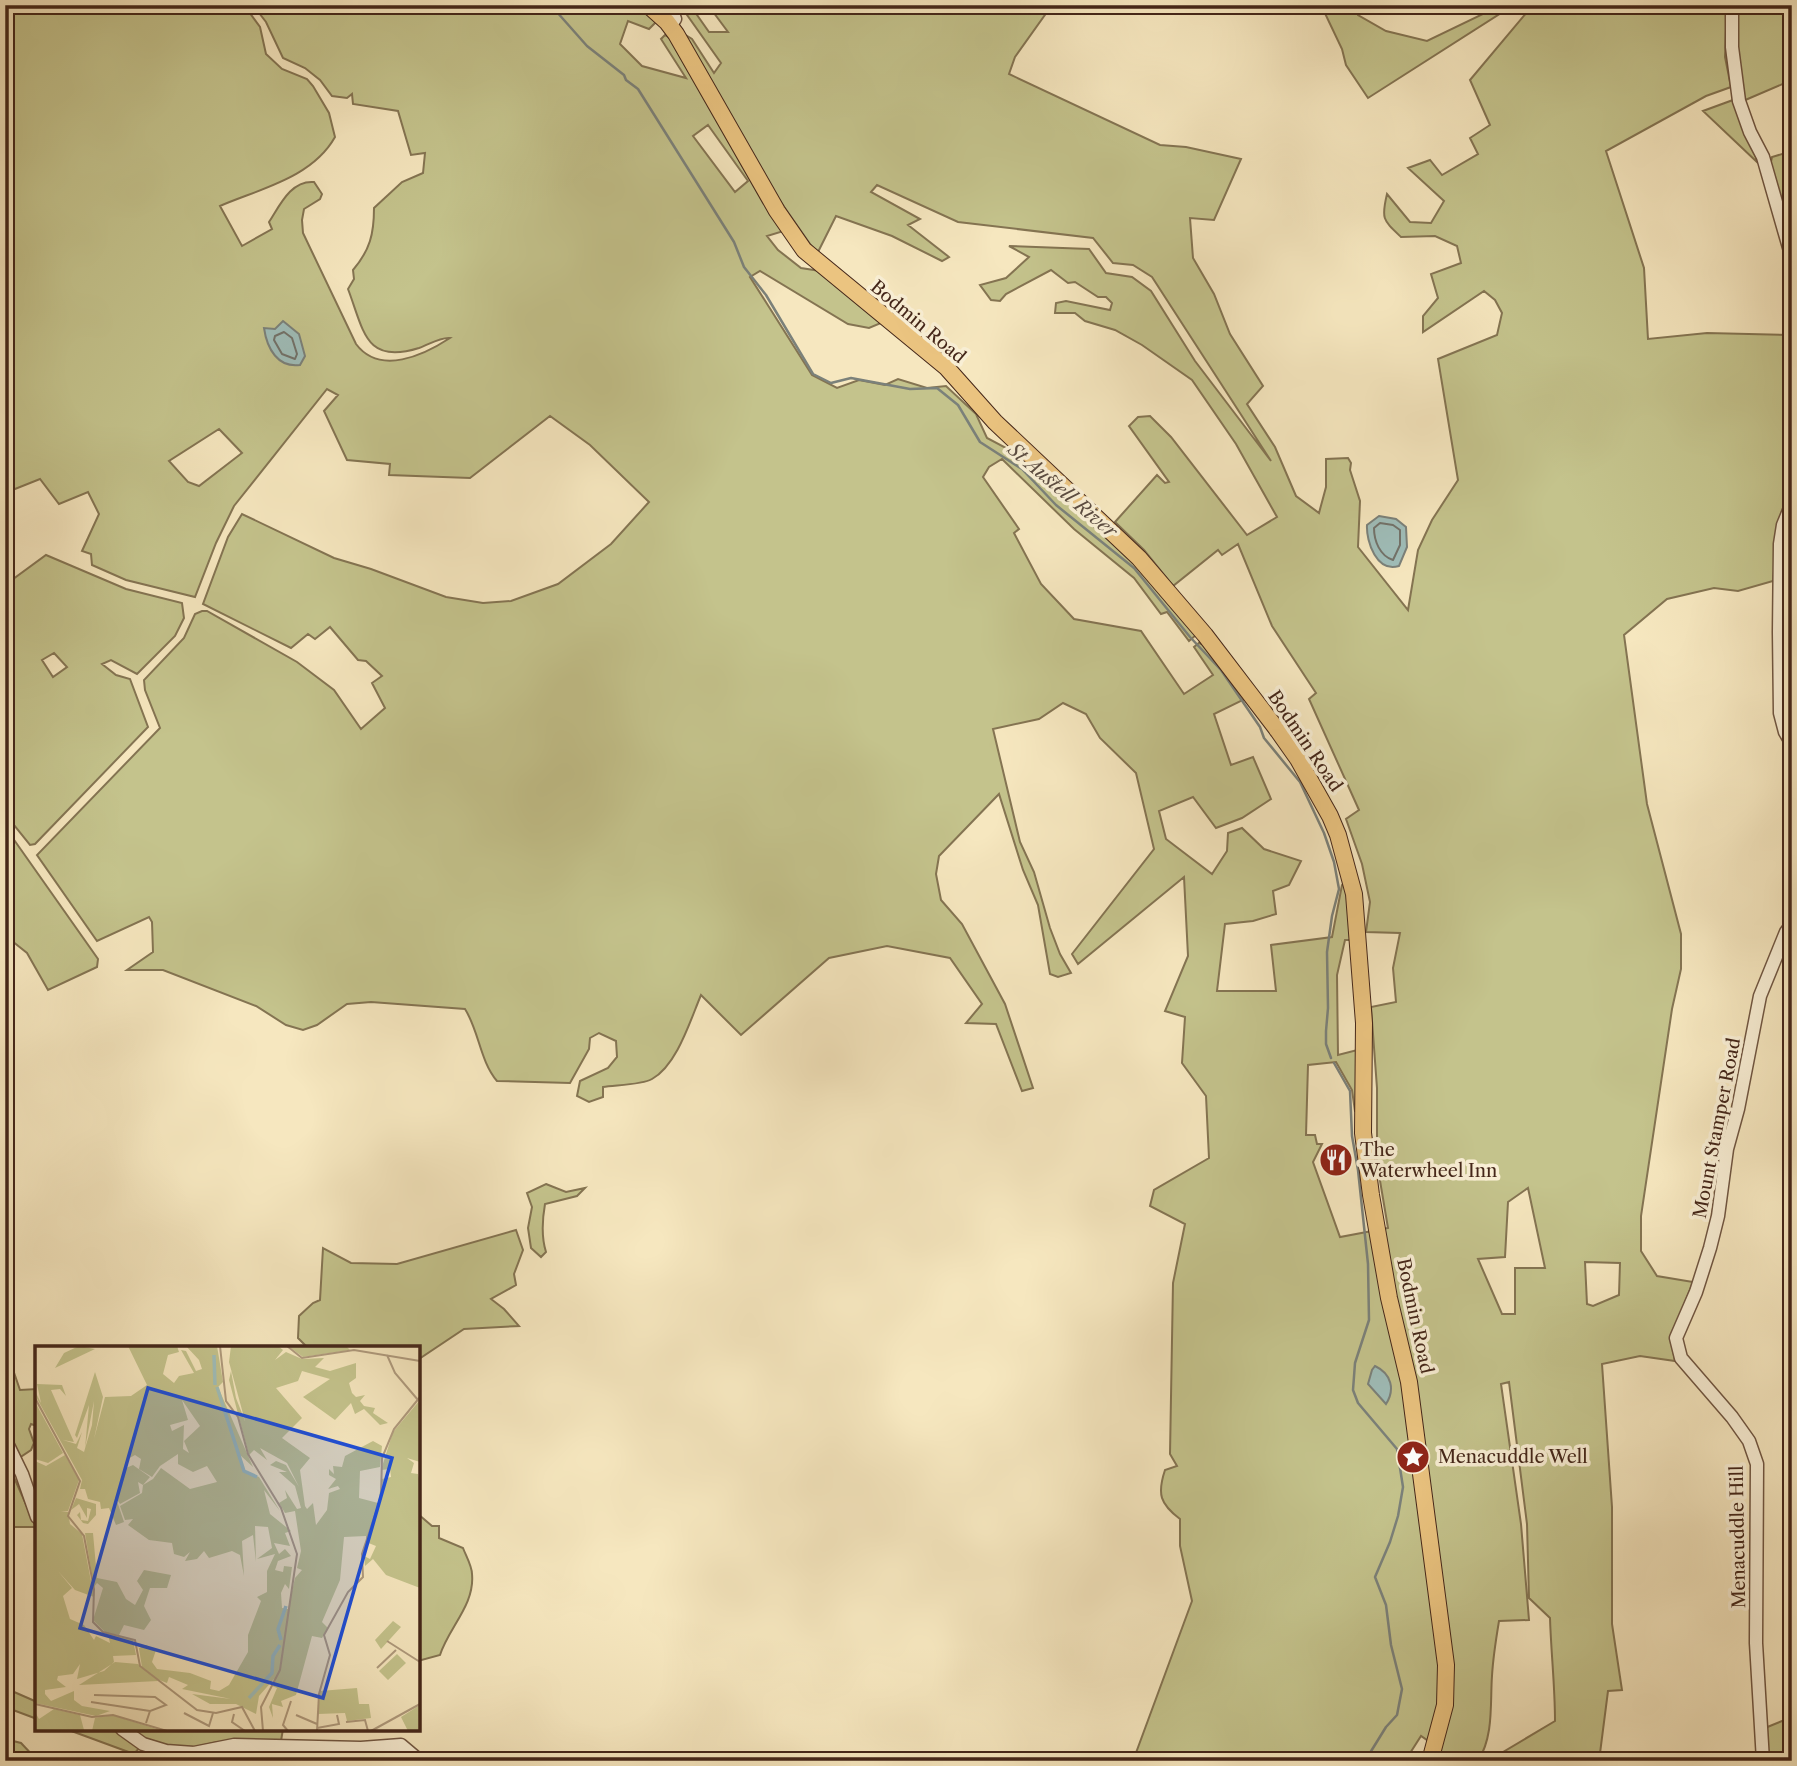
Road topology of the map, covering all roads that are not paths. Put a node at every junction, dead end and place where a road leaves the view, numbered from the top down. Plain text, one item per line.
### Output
1 (648, 5) edge
2 (670, 5) edge
3 (1732, 5) edge
4 (670, 26) junction
5 (1792, 258) edge
6 (1792, 503) edge
7 (1792, 744) edge
8 (1792, 924) edge
9 (1676, 1338) joint
10 (5, 1439) edge
11 (35, 1511) edge
12 (125, 1731) edge
13 (420, 1760) edge
14 (1430, 1761) edge
15 (1763, 1761) edge

1 - 4 main road, Bodmin Road
2 - 4 street
3 - 5 street
4 - 14 main road, Bodmin Road
6 - 7 street
8 - 9 street, Mount Stamper Road
9 - 15 street, Menacuddle Hill
10 - 11 street
12 - 13 street

